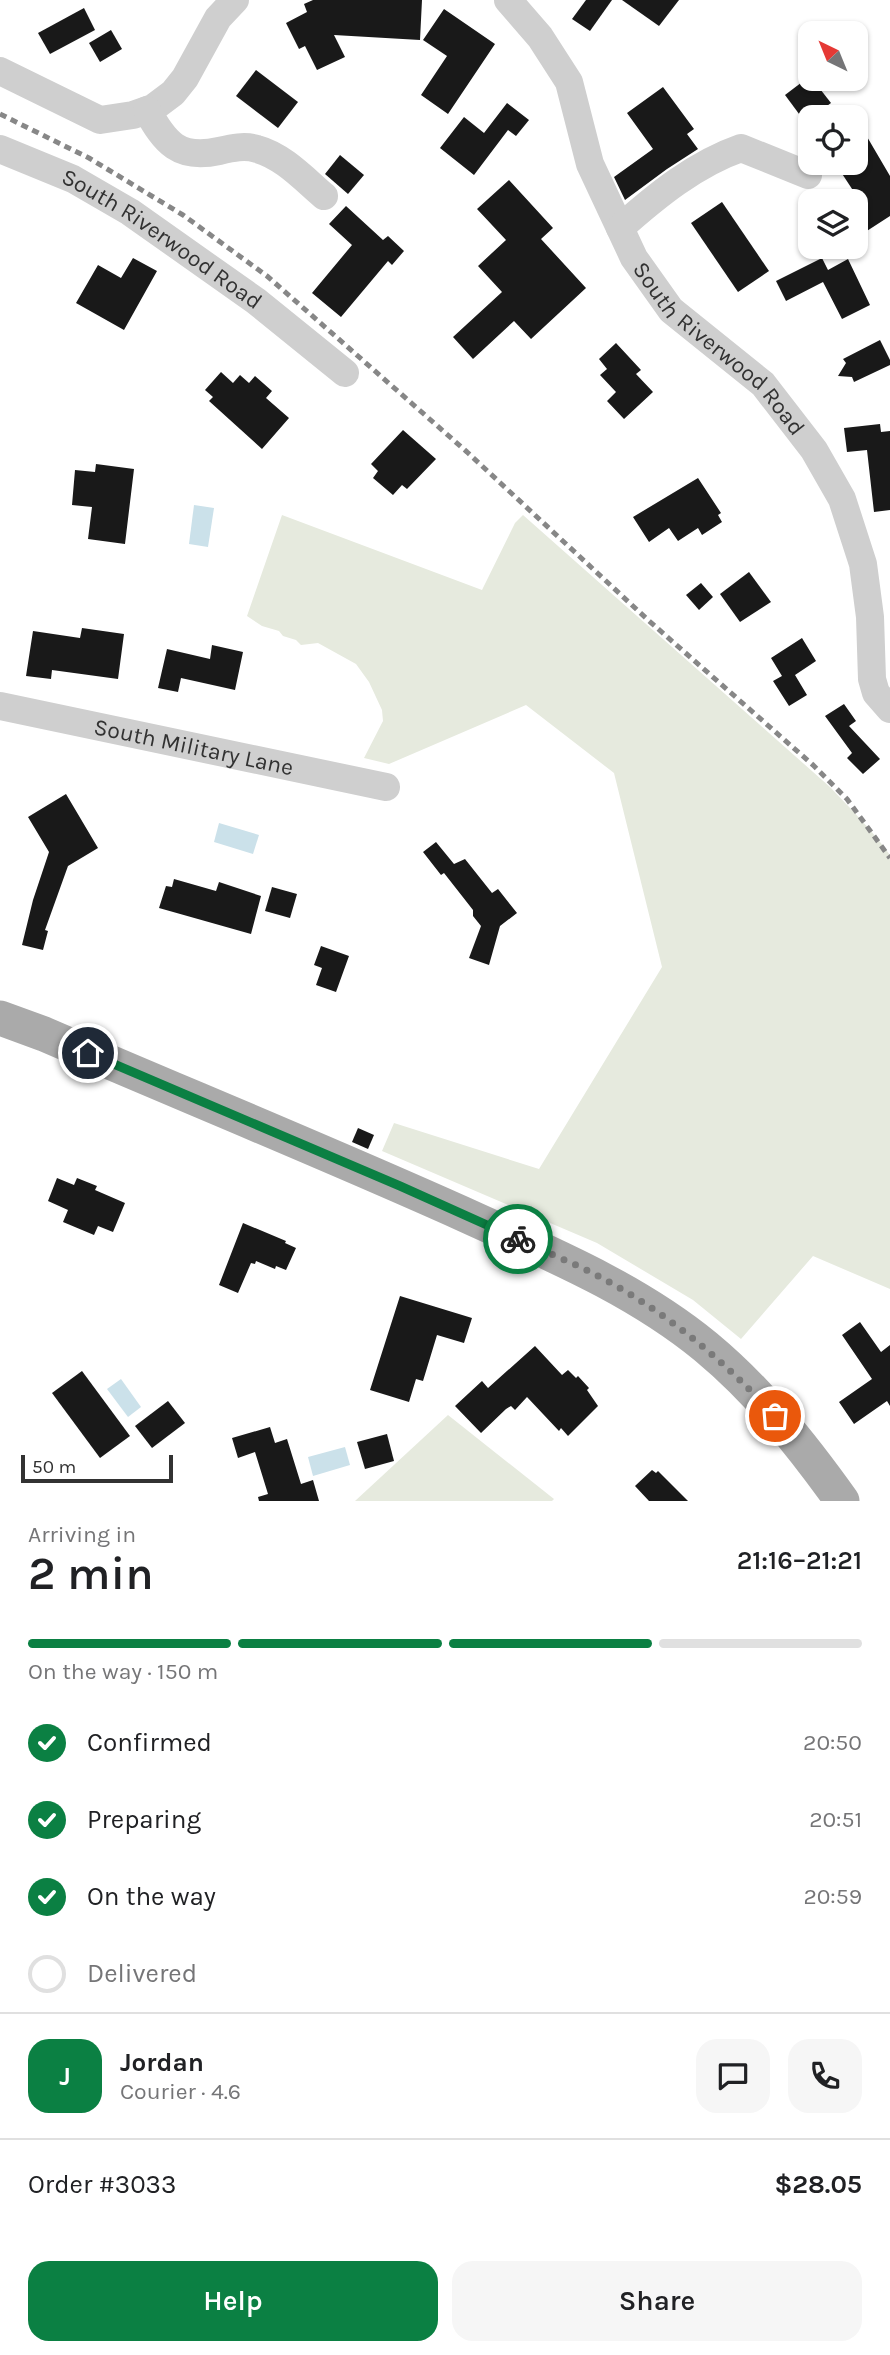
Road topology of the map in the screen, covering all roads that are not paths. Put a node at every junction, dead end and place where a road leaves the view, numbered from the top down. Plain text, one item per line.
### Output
1 (235, 0) edge
2 (508, 0) edge
3 (0, 71) edge
4 (147, 110) junction
5 (0, 149) edge
6 (798, 171) edge
7 (324, 196) dead end
8 (620, 228) junction
9 (345, 373) dead end
10 (0, 706) edge
11 (890, 709) edge
12 (386, 787) dead end
13 (0, 1018) edge
14 (842, 1501) edge

1 - 4 street
2 - 8 street, South Riverwood Road
3 - 4 street
4 - 7 street
5 - 9 street, South Riverwood Road
6 - 8 street
8 - 11 street, South Riverwood Road
10 - 12 street, South Military Lane
13 - 14 main road

